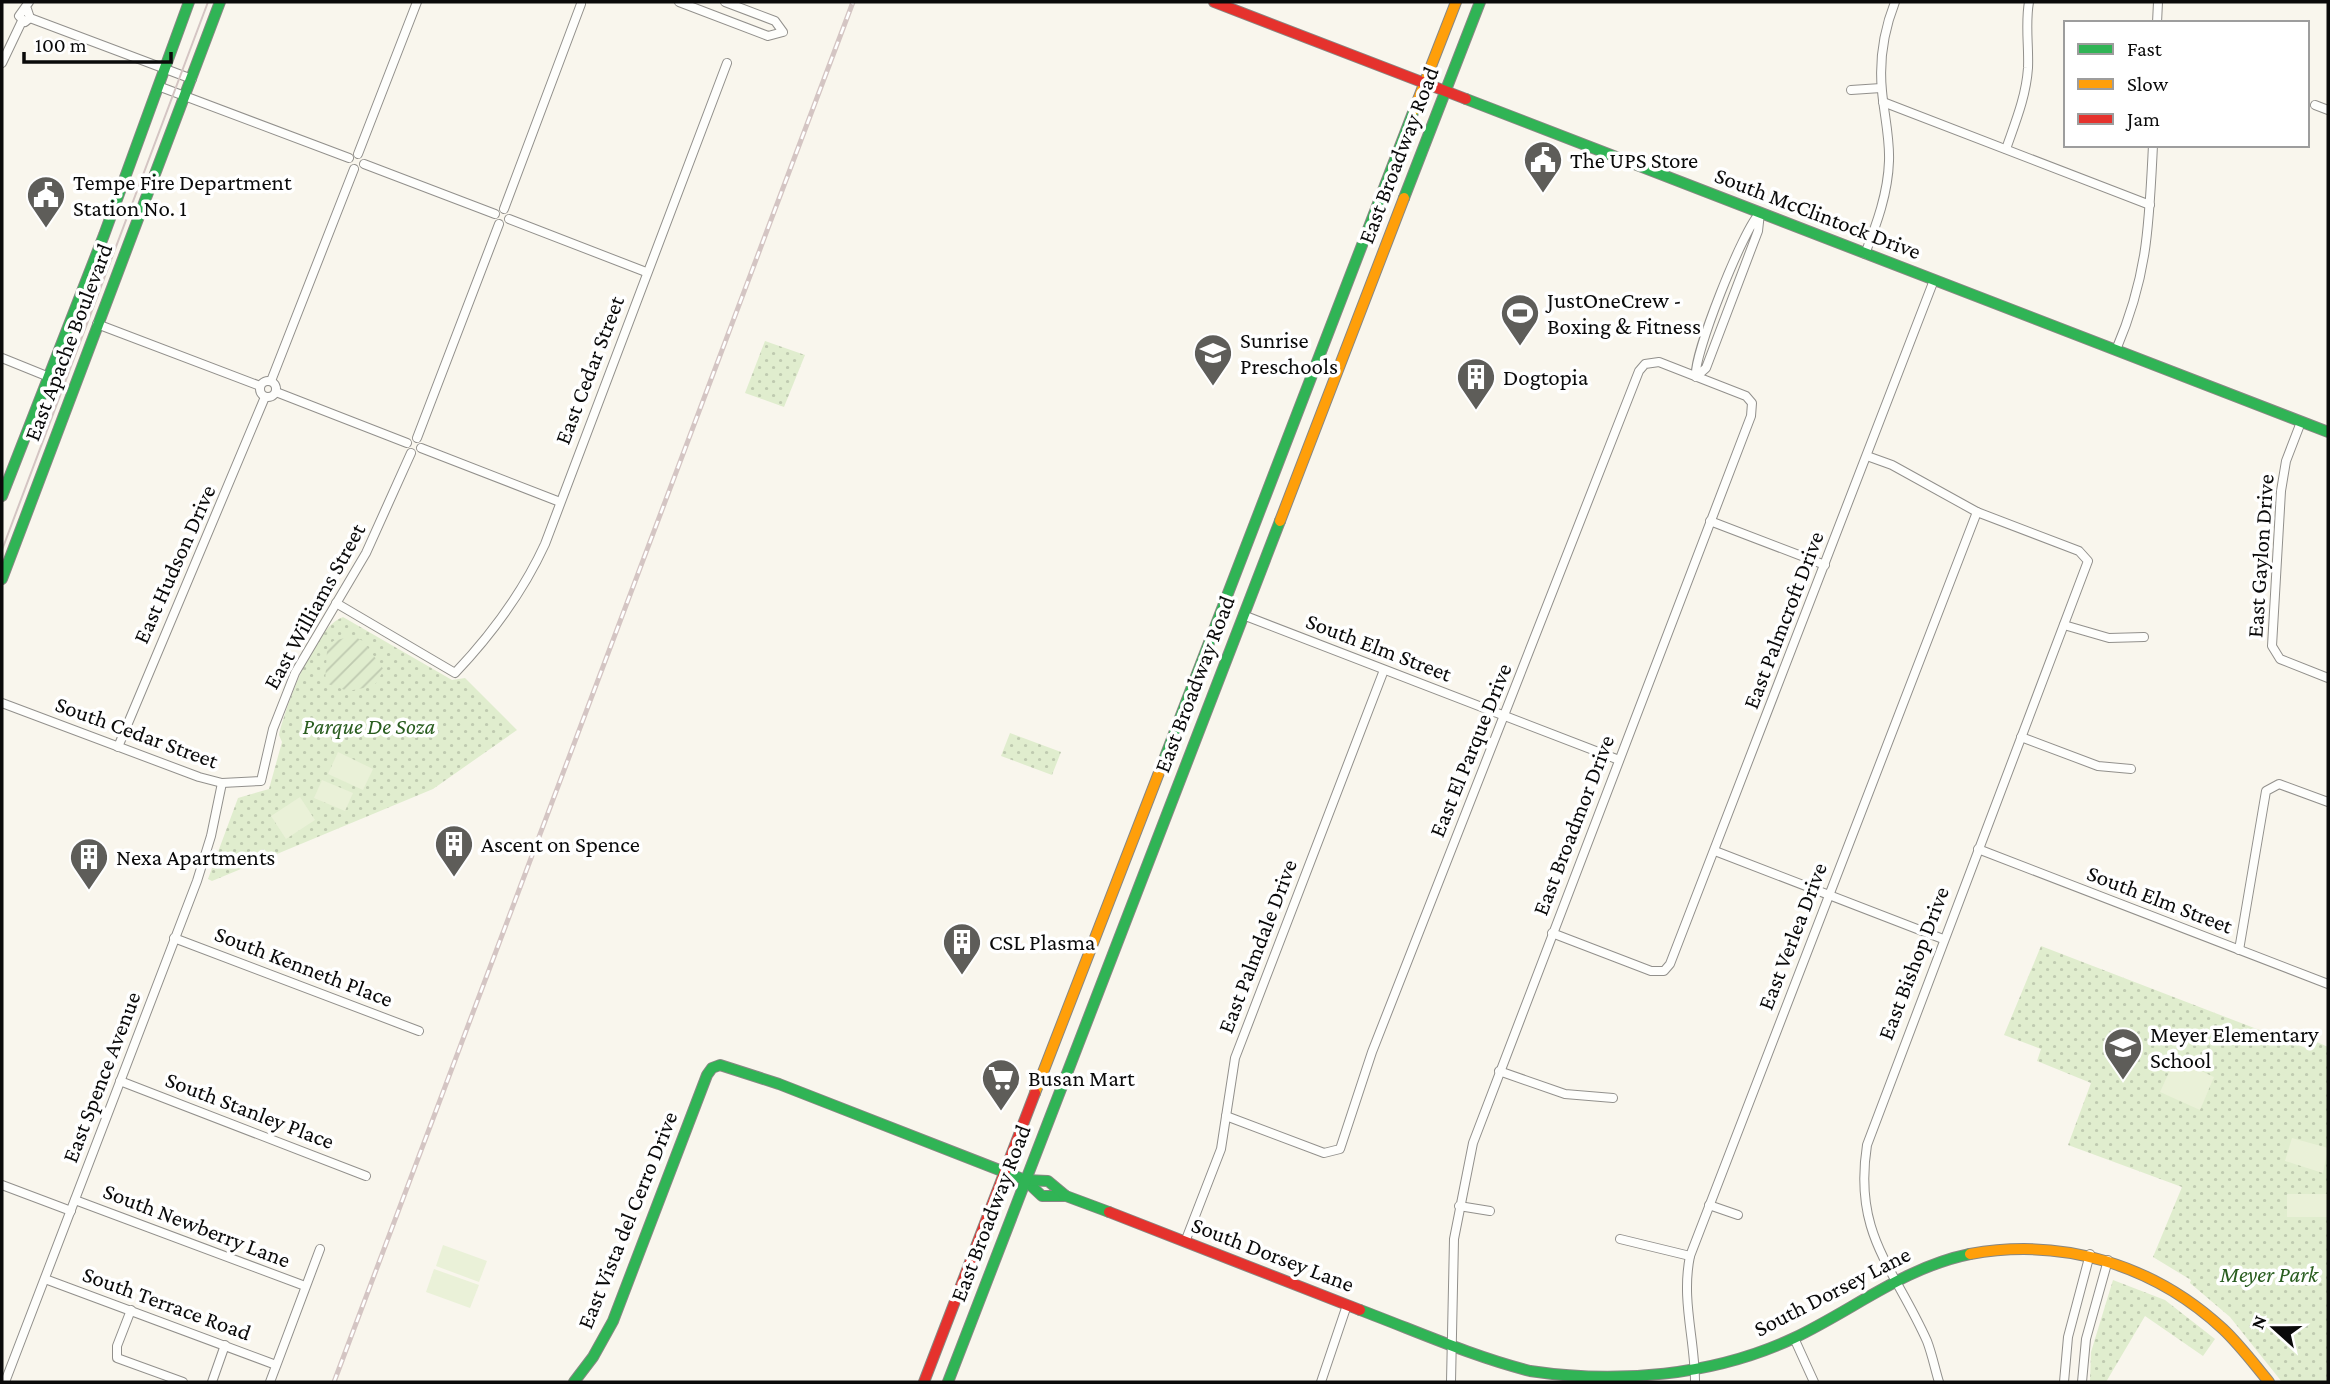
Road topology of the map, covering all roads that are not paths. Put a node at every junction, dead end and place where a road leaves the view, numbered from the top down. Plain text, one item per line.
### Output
1 (189, 2) edge
2 (219, 2) edge
3 (417, 2) edge
4 (679, 2) edge
5 (724, 2) edge
6 (1214, 2) edge
7 (1456, 2) edge
8 (1480, 2) edge
9 (1895, 2) edge
10 (2029, 2) edge
11 (2158, 2) edge
12 (581, 4) dead end
13 (27, 12) edge
14 (2157, 21) edge
15 (2, 62) edge
16 (727, 63) dead end
17 (164, 68) junction
18 (192, 79) junction
19 (1425, 82) junction
20 (158, 86) junction
21 (1881, 88) junction
22 (1446, 90) junction
23 (1852, 90) dead end
24 (186, 96) junction
25 (1883, 102) junction
26 (2315, 105) dead end
27 (2328, 110) edge
28 (2153, 147) edge
29 (2006, 149) junction
30 (358, 153) junction
31 (349, 158) junction
32 (364, 164) junction
33 (354, 169) junction
34 (2150, 205) junction
35 (504, 209) junction
36 (1760, 213) junction
37 (495, 214) junction
38 (509, 219) junction
39 (499, 224) junction
40 (1865, 254) junction
41 (646, 272) junction
42 (1934, 280) junction
43 (97, 324) junction
44 (2116, 350) junction
45 (1321, 351) junction
46 (2, 358) edge
47 (1341, 359) junction
48 (1645, 364) joint
49 (49, 377) junction
50 (1696, 377) junction
51 (271, 382) junction
52 (260, 386) junction
53 (276, 392) junction
54 (265, 397) junction
55 (2301, 422) junction
56 (2328, 432) edge
57 (417, 438) junction
58 (407, 443) junction
59 (421, 448) junction
60 (411, 453) junction
61 (1867, 456) junction
62 (2, 496) edge
63 (560, 502) junction
64 (1977, 512) junction
65 (1710, 521) junction
66 (1825, 565) junction
67 (2, 579) edge
68 (336, 603) junction
69 (1222, 607) junction
70 (1243, 615) junction
71 (2064, 625) junction
72 (2144, 637) dead end
73 (1384, 670) junction
74 (2328, 678) edge
75 (2, 703) edge
76 (1505, 716) junction
77 (2021, 737) junction
78 (118, 747) junction
79 (1619, 760) junction
80 (2131, 769) dead end
81 (261, 781) joint
82 (222, 783) junction
83 (2328, 802) edge
84 (1978, 849) junction
85 (1714, 851) junction
86 (1115, 886) junction
87 (1829, 894) junction
88 (1135, 896) junction
89 (1552, 933) junction
90 (174, 938) junction
91 (1943, 939) junction
92 (2239, 950) junction
93 (2328, 984) edge
94 (419, 1031) dead end
95 (712, 1068) joint
96 (1499, 1071) junction
97 (120, 1081) junction
98 (1612, 1098) dead end
99 (1226, 1116) junction
100 (1006, 1172) junction
101 (366, 1176) dead end
102 (1025, 1180) junction
103 (2, 1185) edge
104 (75, 1199) junction
105 (1709, 1205) junction
106 (1458, 1206) junction
107 (71, 1211) junction
108 (1490, 1211) dead end
109 (1738, 1215) dead end
110 (1620, 1239) dead end
111 (1185, 1242) junction
112 (320, 1249) dead end
113 (2090, 1254) junction
114 (1690, 1256) junction
115 (2108, 1260) junction
116 (45, 1279) junction
117 (1894, 1283) junction
118 (306, 1286) junction
119 (1347, 1305) junction
120 (131, 1310) junction
121 (1794, 1338) junction
122 (225, 1345) junction
123 (1453, 1346) junction
124 (276, 1365) junction
125 (1695, 1377) edge
126 (1575, 1381) edge
127 (5, 1382) edge
128 (183, 1382) edge
129 (212, 1382) edge
130 (270, 1382) edge
131 (574, 1382) edge
132 (924, 1382) edge
133 (948, 1382) edge
134 (1321, 1382) edge
135 (1451, 1382) edge
136 (1814, 1382) edge
137 (1939, 1382) edge
138 (2064, 1382) edge
139 (2082, 1382) edge
140 (2269, 1382) edge

1 - 17 main road, East Apache Boulevard
2 - 18 main road, East Apache Boulevard
3 - 30 street
4 - 5 street
6 - 19 main road, South McClintock Drive
7 - 19 main road, East Broadway Road
8 - 22 main road, East Broadway Road
9 - 21 street
10 - 29 street
11 - 14 street
12 - 35 street
13 - 15 street
13 - 17 street
16 - 41 street, East Cedar Street
17 - 18 street
17 - 20 main road, East Apache Boulevard
18 - 24 main road, East Apache Boulevard
19 - 22 main road, South McClintock Drive
19 - 45 main road, East Broadway Road
20 - 24 street
20 - 49 main road, East Apache Boulevard
21 - 23 street
21 - 25 street
22 - 36 main road, South McClintock Drive
22 - 47 main road, East Broadway Road
24 - 31 street
24 - 43 main road, East Apache Boulevard
25 - 29 street
25 - 40 street
26 - 27 street
28 - 34 street
29 - 34 street
30 - 31 street
30 - 32 street
31 - 33 street
32 - 33 street
32 - 37 street
33 - 51 street
34 - 44 street
35 - 37 street
35 - 38 street
36 - 40 main road, South McClintock Drive
36 - 50 street
37 - 39 street
38 - 39 street
38 - 41 street
39 - 57 street
40 - 42 main road, South McClintock Drive
41 - 63 street, East Cedar Street
42 - 44 main road, South McClintock Drive
42 - 61 street, East Palmcroft Drive
43 - 52 street
43 - 67 main road, East Apache Boulevard
44 - 55 main road, South McClintock Drive
45 - 47 main road
45 - 69 main road, East Broadway Road
46 - 49 street
47 - 70 main road, East Broadway Road
48 - 50 street, East Broadmor Drive
48 - 76 street, East El Parque Drive
49 - 62 main road, East Apache Boulevard
50 - 65 street, East Broadmor Drive
51 - 52 street
51 - 53 street
52 - 54 street
53 - 54 street
53 - 58 street
54 - 78 street, East Hudson Drive
55 - 56 main road, South McClintock Drive
55 - 74 street, East Gaylon Drive
57 - 58 street
57 - 59 street
58 - 60 street
59 - 60 street
59 - 63 street
60 - 68 street, East Williams Street
61 - 64 street
61 - 66 street, East Palmcroft Drive
63 - 68 street, East Cedar Street
64 - 71 street, East Bishop Drive
64 - 87 street, East Verlea Drive
65 - 66 street
65 - 79 street, East Broadmor Drive
66 - 85 street, East Palmcroft Drive
68 - 81 street, East Williams Street
69 - 70 main road
69 - 86 main road, East Broadway Road
70 - 73 street, South Elm Street
70 - 88 main road, East Broadway Road
71 - 72 street
71 - 77 street, East Bishop Drive
73 - 76 street, South Elm Street
73 - 99 street, East Palmdale Drive
75 - 78 street, South Cedar Street
76 - 79 street, South Elm Street
76 - 99 street, East El Parque Drive
77 - 80 street
77 - 84 street, East Bishop Drive
78 - 82 street, South Cedar Street
79 - 89 street, East Broadmor Drive
81 - 82 street, South Cedar Street
82 - 90 street, East Spence Avenue
83 - 92 street
84 - 91 street, East Bishop Drive
84 - 92 street, South Elm Street
85 - 87 street
85 - 89 street, East Palmcroft Drive
86 - 88 main road
86 - 100 main road, East Broadway Road
87 - 91 street
87 - 105 street, East Verlea Drive
88 - 102 main road, East Broadway Road
89 - 96 street, East Broadmor Drive
90 - 94 street, South Kenneth Place
90 - 97 street, East Spence Avenue
91 - 117 street, East Bishop Drive
92 - 93 street, South Elm Street
95 - 100 main road, South Dorsey Lane
95 - 131 main road, East Vista del Cerro Drive
96 - 98 street
96 - 106 street, East Broadmor Drive
97 - 101 street, South Stanley Place
97 - 104 street, East Spence Avenue
99 - 111 street, East Palmdale Drive
100 - 102 main road, South Dorsey Lane
100 - 132 main road, East Broadway Road
102 - 111 main road, South Dorsey Lane
102 - 133 main road, East Broadway Road
103 - 107 street
104 - 107 street, East Spence Avenue
104 - 118 street, South Newberry Lane
105 - 109 street
105 - 114 street, East Verlea Drive
106 - 108 street
106 - 123 street, East Broadmor Drive
107 - 116 street, East Spence Avenue
110 - 114 street
111 - 119 main road, South Dorsey Lane
112 - 118 street
113 - 115 main road, South Dorsey Lane
113 - 117 main road, South Dorsey Lane
113 - 138 street
114 - 125 street, East Verlea Drive
115 - 139 street
115 - 140 main road, South Dorsey Lane
116 - 120 street, South Terrace Road
116 - 127 street, East Spence Avenue
117 - 121 main road, South Dorsey Lane
117 - 137 street, East Bishop Drive
118 - 124 street
119 - 123 main road, South Dorsey Lane
119 - 134 street
120 - 122 street, South Terrace Road
120 - 128 street
121 - 125 main road, South Dorsey Lane
121 - 136 street
122 - 124 street, South Terrace Road
122 - 129 street
123 - 126 main road, South Dorsey Lane
123 - 135 street, East Broadmor Drive
124 - 130 street
125 - 126 main road, South Dorsey Lane

